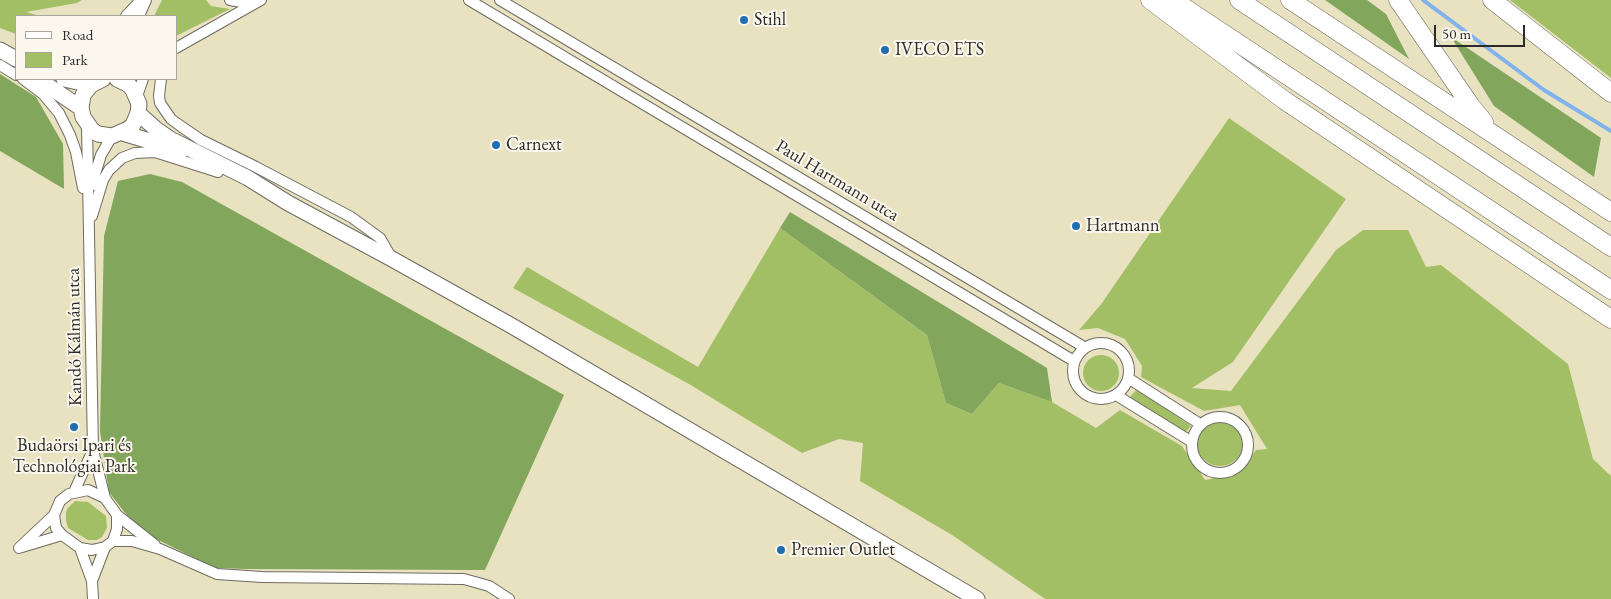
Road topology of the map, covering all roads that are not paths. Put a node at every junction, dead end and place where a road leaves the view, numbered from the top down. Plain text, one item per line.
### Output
1 (141, 0) edge
2 (146, 0) edge
3 (230, 0) edge
4 (468, 0) edge
5 (500, 0) edge
6 (1150, 0) edge
7 (1172, 0) edge
8 (1239, 0) edge
9 (1290, 0) edge
10 (1398, 0) edge
11 (1492, 0) edge
12 (257, 2) edge
13 (127, 15) edge
14 (139, 15) edge
15 (194, 37) junction
16 (178, 47) edge
17 (0, 49) edge
18 (15, 54) edge
19 (178, 54) edge
20 (0, 58) edge
21 (15, 58) edge
22 (0, 65) edge
23 (15, 66) edge
24 (15, 74) edge
25 (24, 80) edge
26 (39, 80) edge
27 (75, 80) edge
28 (119, 80) edge
29 (143, 80) edge
30 (161, 80) edge
31 (97, 82) edge
32 (1611, 93) edge
33 (137, 96) junction
34 (81, 108) junction
35 (138, 113) junction
36 (87, 125) junction
37 (118, 134) junction
38 (1495, 136) junction
39 (218, 172) junction
40 (288, 203) junction
41 (1611, 212) edge
42 (89, 224) junction
43 (1611, 247) edge
44 (392, 258) junction
45 (1611, 290) edge
46 (1611, 319) edge
47 (1084, 347) junction
48 (1074, 361) junction
49 (1128, 378) junction
50 (1116, 395) junction
51 (1200, 424) junction
52 (1192, 442) junction
53 (92, 450) junction
54 (74, 492) junction
55 (104, 498) junction
56 (54, 514) junction
57 (117, 515) junction
58 (62, 535) junction
59 (109, 544) junction
60 (80, 548) junction
61 (160, 549) junction
62 (92, 581) junction
63 (93, 599) edge
64 (510, 599) edge
65 (977, 599) edge

1 - 13 street
2 - 14 street
3 - 12 street
4 - 48 street, Paul Hartmann utca
5 - 47 street, Paul Hartmann utca
6 - 46 highway
7 - 45 highway
8 - 43 highway
9 - 38 highway
10 - 38 highway
11 - 32 highway
12 - 15 street
15 - 16 street
15 - 19 street
17 - 18 street
17 - 21 main road
20 - 23 main road
22 - 24 street
25 - 42 street
26 - 34 main road
27 - 31 main road
28 - 33 main road
29 - 33 street
30 - 44 street
31 - 34 main road
33 - 35 main road
34 - 36 main road
35 - 37 main road
35 - 40 main road
36 - 37 main road
36 - 42 street
37 - 39 main road
37 - 42 street
38 - 41 highway
39 - 40 main road
39 - 42 street
40 - 44 main road
42 - 53 street, Kandó Kálmán utca
44 - 65 main road
47 - 48 street
47 - 49 street
48 - 50 street
49 - 50 street
49 - 51 street
50 - 52 street
51 - 52 street
51 - 52 street
53 - 54 street, Kandó Kálmán utca
53 - 55 street, Kandó Kálmán utca
54 - 55 street
54 - 56 street
55 - 57 street
56 - 58 street
56 - 58 street
57 - 59 street
57 - 61 street
58 - 60 street
59 - 60 street
59 - 61 street
59 - 62 street
60 - 62 street
61 - 64 street
62 - 63 street

